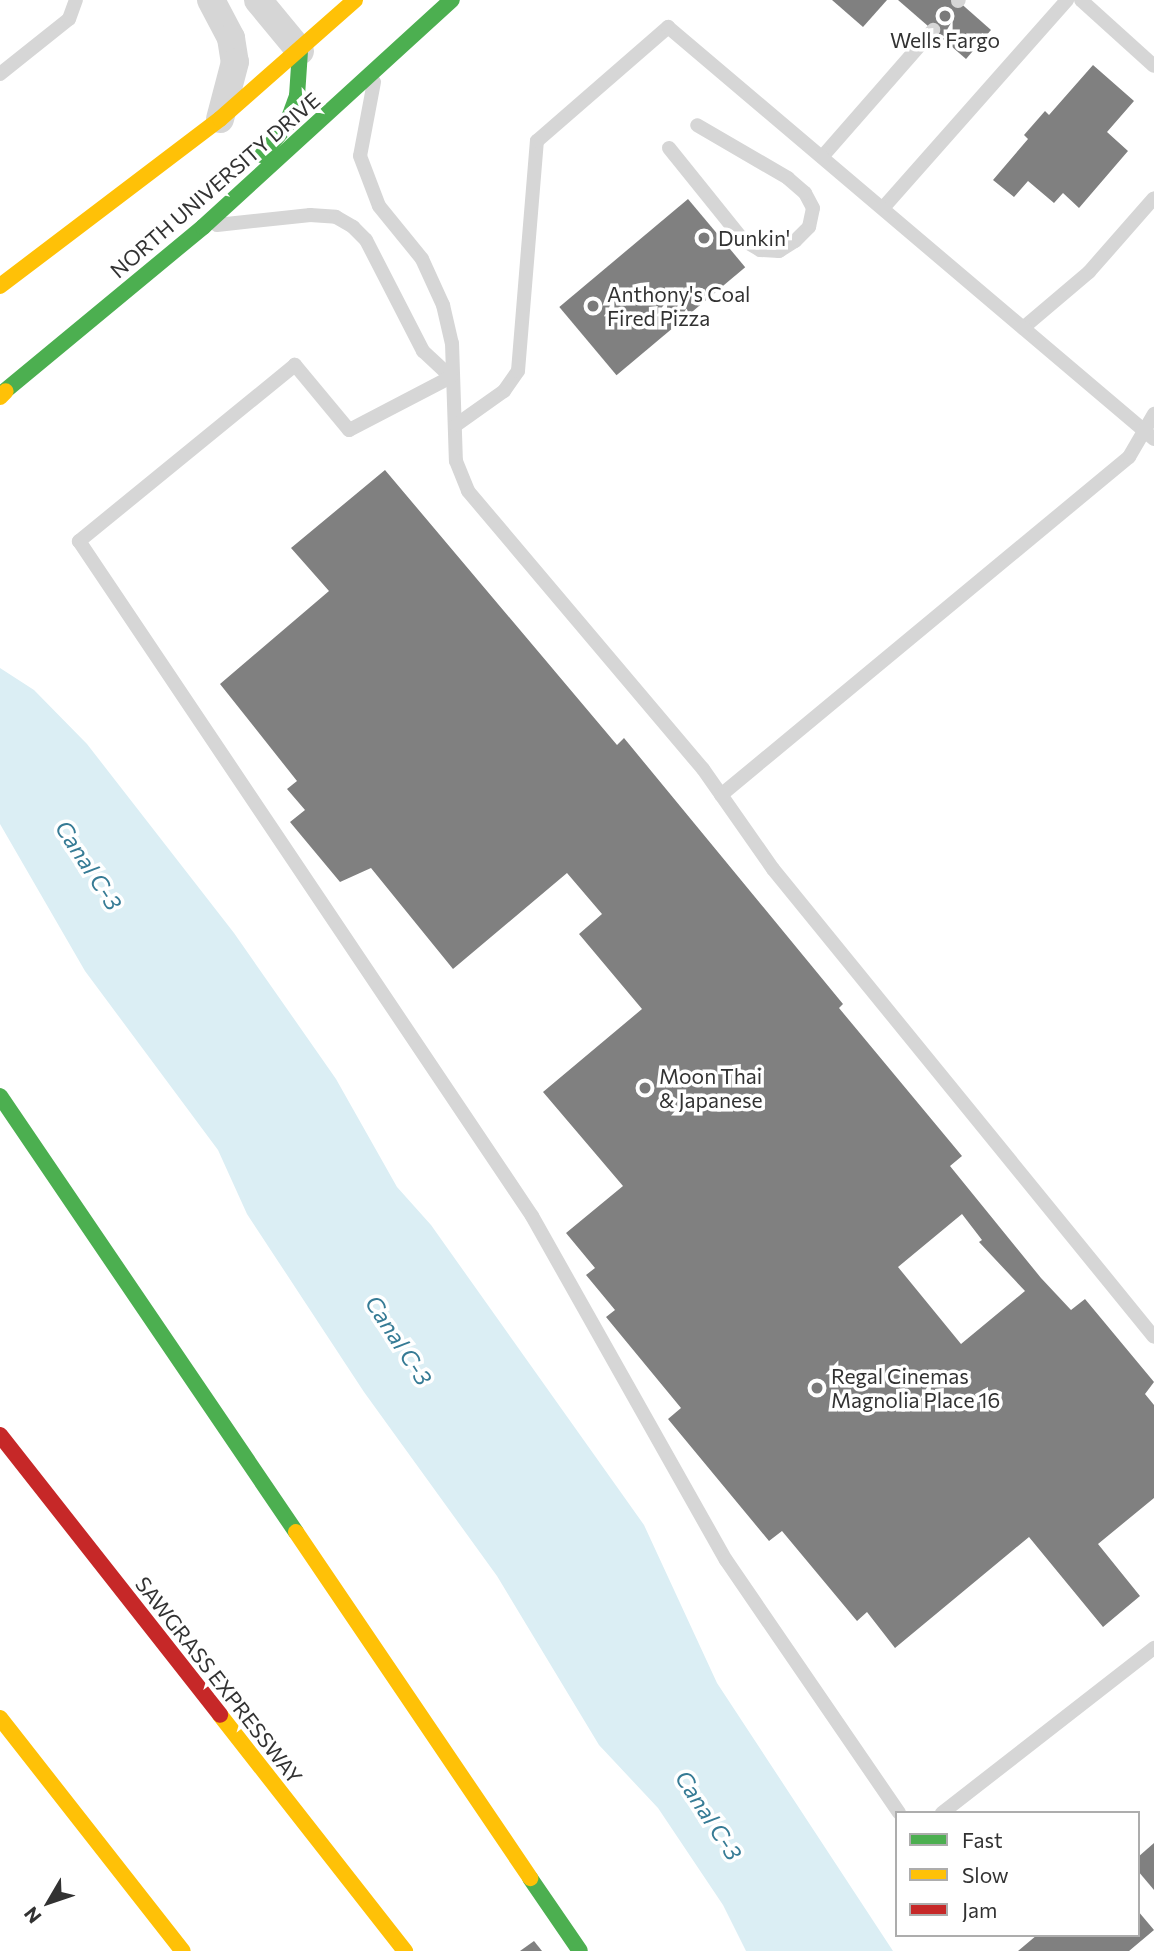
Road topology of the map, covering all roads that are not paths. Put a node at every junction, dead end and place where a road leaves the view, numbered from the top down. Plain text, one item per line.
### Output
1 (76, 0) edge
2 (211, 0) edge
3 (258, 0) edge
4 (355, 0) edge
5 (452, 0) edge
6 (1067, 0) edge
7 (1082, 0) edge
8 (933, 30) dead end
9 (300, 51) junction
10 (1154, 66) edge
11 (377, 70) junction
12 (0, 74) edge
13 (220, 118) junction
14 (697, 125) dead end
15 (669, 148) dead end
16 (822, 157) junction
17 (1154, 198) edge
18 (883, 208) junction
19 (203, 227) junction
20 (0, 286) edge
21 (1023, 328) junction
22 (451, 377) junction
23 (2, 394) edge
24 (1154, 414) edge
25 (457, 425) junction
26 (1149, 435) edge
27 (1154, 447) edge
28 (1129, 457) junction
29 (722, 795) junction
30 (0, 1096) edge
31 (1154, 1337) edge
32 (0, 1435) edge
33 (1154, 1648) edge
34 (0, 1718) edge
35 (898, 1811) edge
36 (945, 1811) edge
37 (183, 1951) edge
38 (405, 1951) edge
39 (580, 1951) edge

1 - 12 lane
2 - 13 street
3 - 9 street
4 - 9 main road
5 - 11 main road, NORTH UNIVERSITY DRIVE
6 - 18 lane
7 - 10 lane
8 - 16 lane
9 - 13 main road
9 - 19 main road
11 - 19 main road, NORTH UNIVERSITY DRIVE
11 - 22 lane
13 - 20 main road
14 - 15 lane
16 - 18 lane
16 - 25 lane
17 - 21 lane
18 - 21 lane
19 - 22 lane
19 - 23 main road, NORTH UNIVERSITY DRIVE
21 - 26 lane
22 - 25 lane
22 - 35 lane
24 - 26 lane
25 - 29 lane
26 - 28 lane
27 - 28 lane
28 - 29 lane
29 - 31 lane
30 - 39 main road
32 - 38 main road, SAWGRASS EXPRESSWAY
33 - 36 lane
34 - 37 main road

